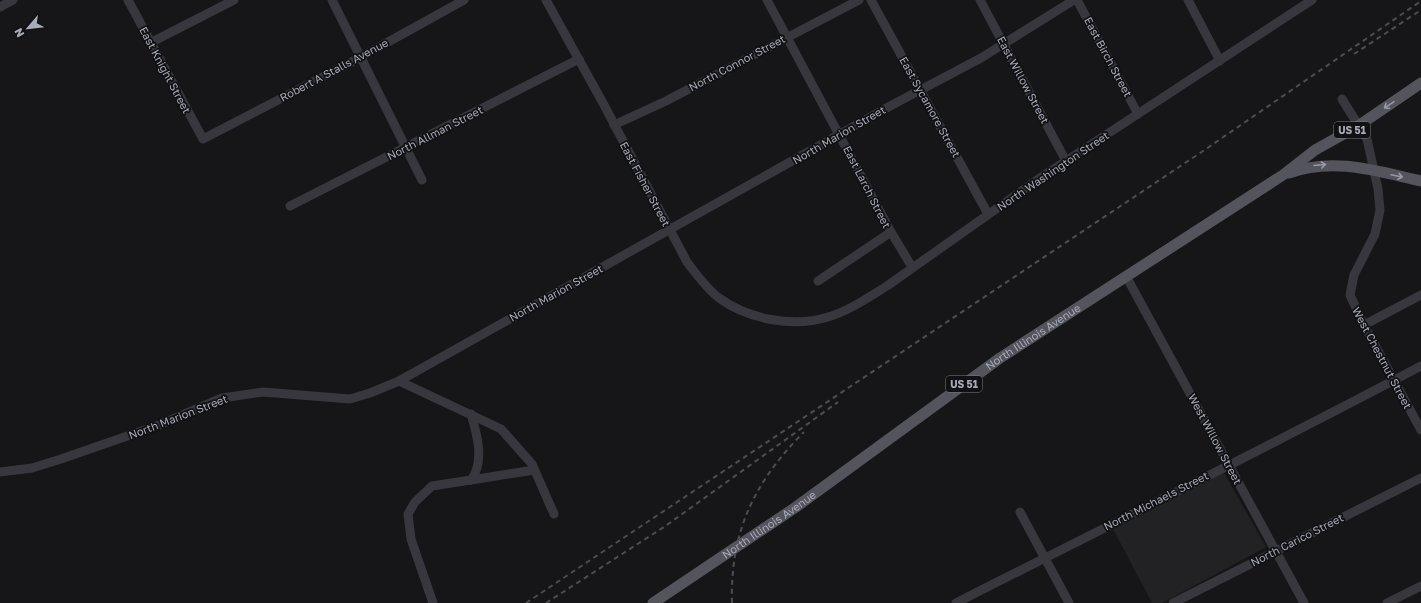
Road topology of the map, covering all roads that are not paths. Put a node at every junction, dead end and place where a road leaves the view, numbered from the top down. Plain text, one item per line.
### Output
1 (13, 0) edge
2 (128, 0) edge
3 (234, 0) edge
4 (332, 0) edge
5 (464, 0) edge
6 (546, 0) edge
7 (767, 0) edge
8 (859, 0) edge
9 (871, 0) edge
10 (980, 0) edge
11 (1074, 0) edge
12 (1078, 0) edge
13 (1188, 0) edge
14 (1312, 0) edge
15 (0, 7) edge
16 (787, 37) junction
17 (150, 43) junction
18 (1004, 44) junction
19 (360, 57) junction
20 (579, 59) junction
21 (1220, 61) junction
22 (1421, 83) edge
23 (920, 90) junction
24 (1342, 99) dead end
25 (1138, 114) junction
26 (614, 125) junction
27 (1358, 126) junction
28 (840, 135) junction
29 (203, 139) joint
30 (406, 147) junction
31 (1066, 161) junction
32 (1373, 170) junction
33 (1283, 175) junction
34 (422, 180) dead end
35 (1421, 181) edge
36 (290, 206) dead end
37 (988, 214) junction
38 (670, 230) junction
39 (890, 232) junction
40 (912, 267) junction
41 (1126, 276) junction
42 (818, 281) dead end
43 (1421, 295) edge
44 (786, 321) joint
45 (1364, 325) junction
46 (1421, 366) edge
47 (399, 381) junction
48 (1394, 381) junction
49 (471, 414) junction
50 (1421, 430) edge
51 (1229, 465) junction
52 (534, 470) junction
53 (0, 472) edge
54 (1421, 478) edge
55 (470, 480) junction
56 (1020, 512) dead end
57 (554, 514) dead end
58 (1276, 551) junction
59 (1046, 557) junction
60 (1421, 586) edge
61 (433, 603) edge
62 (652, 603) edge
63 (956, 603) edge
64 (1069, 603) edge
65 (1173, 603) edge
66 (1304, 603) edge
67 (1387, 603) edge

1 - 15 street
2 - 17 street, East Knight Street
3 - 17 street
4 - 19 street
5 - 19 street, Robert A Stalls Avenue
6 - 20 street, East Fisher Street
7 - 16 street, East Larch Street
8 - 16 street, North Connor Street
9 - 23 street, East Sycamore Street
10 - 18 street, East Willow Street
11 - 18 street, North Marion Street
12 - 25 street, East Birch Street
13 - 21 street
14 - 21 street, North Washington Street
16 - 26 street, North Connor Street
16 - 28 street, East Larch Street
17 - 29 street, East Knight Street
18 - 23 street, North Marion Street
18 - 31 street, East Willow Street
19 - 29 street, Robert A Stalls Avenue
19 - 30 street
20 - 26 street, East Fisher Street
20 - 30 street, North Allman Street
21 - 25 street, North Washington Street
22 -> 27 main road, North Illinois Avenue / US 51
23 - 28 street, North Marion Street
23 - 37 street, East Sycamore Street
24 - 27 street, West Chestnut Street
25 - 31 street, North Washington Street
26 - 38 street, East Fisher Street
27 - 32 street, West Chestnut Street
27 - 33 main road, North Illinois Avenue / US 51
28 - 38 street, North Marion Street
28 - 39 street, East Larch Street
30 - 34 street
30 - 36 street, North Allman Street
31 - 37 street, North Washington Street
33 -> 32 main road, US 51
32 -> 35 main road, US 51
32 - 45 street, West Chestnut Street
33 - 41 main road, North Illinois Avenue / US 51
37 - 40 street, North Washington Street
38 - 44 street, East Fisher Street
38 - 47 street, North Marion Street
39 - 40 street, East Larch Street
39 - 42 street
40 - 44 street, North Washington Street
41 - 51 street, West Willow Street
41 - 62 main road, North Illinois Avenue / US 51
43 - 45 street
45 - 48 street, West Chestnut Street
46 - 48 street, North Michaels Street
47 - 49 street
47 - 53 street, North Marion Street
48 - 50 street, West Chestnut Street
48 - 51 street, North Michaels Street
49 - 52 street
49 - 55 street
51 - 58 street, West Willow Street
51 - 59 street, North Michaels Street
52 - 55 street
52 - 57 street
54 - 58 street, North Carico Street
55 - 61 street
56 - 59 street
58 - 65 street, North Carico Street
58 - 66 street, West Willow Street
59 - 63 street, North Michaels Street
59 - 64 street
60 - 67 street

